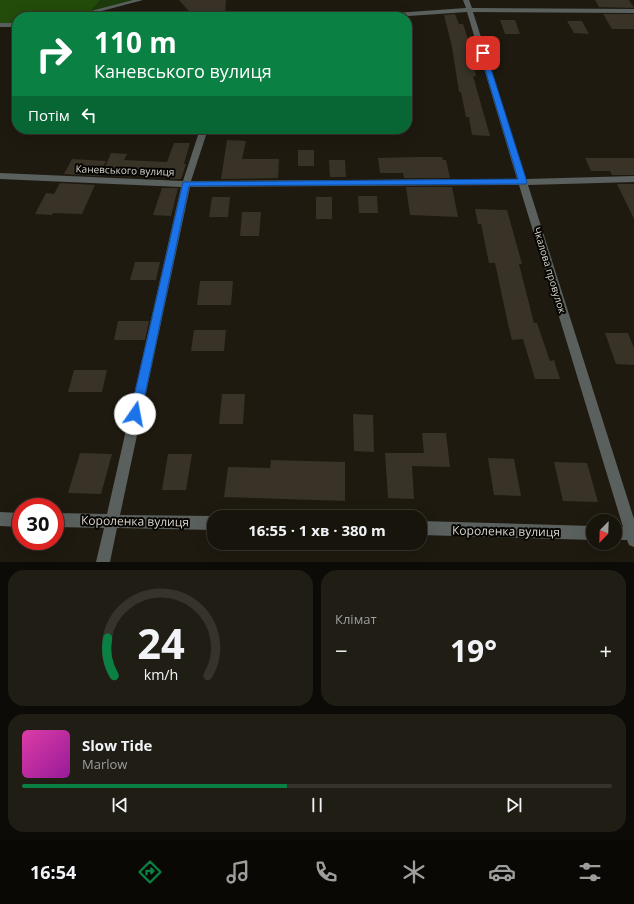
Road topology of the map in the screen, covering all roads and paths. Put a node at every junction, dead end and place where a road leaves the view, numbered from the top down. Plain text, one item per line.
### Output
1 (140, 0) edge
2 (466, 0) edge
3 (469, 10) junction
4 (634, 11) edge
5 (91, 12) edge
6 (412, 14) edge
7 (0, 25) edge
8 (12, 25) edge
9 (202, 134) edge
10 (0, 176) edge
11 (634, 179) edge
12 (523, 182) junction
13 (186, 184) junction
14 (0, 519) edge
15 (12, 520) edge
16 (64, 520) edge
17 (112, 521) junction
18 (207, 523) edge
19 (427, 528) edge
20 (586, 533) edge
21 (622, 534) edge
22 (633, 536) edge
23 (103, 562) edge

1 - 5 street
2 - 3 street, Чкалова провулок
3 - 4 street
3 - 6 street
3 - 12 street, Чкалова провулок
7 - 8 street
9 - 13 street
10 - 13 street, Каневського вулиця
11 - 12 street, Каневського вулиця
12 - 13 street, Каневського вулиця
12 - 22 street, Чкалова провулок
13 - 17 street
14 - 15 street
16 - 17 street, Короленка вулиця
17 - 18 street, Короленка вулиця
17 - 23 street
19 - 20 street, Короленка вулиця
21 - 22 street

